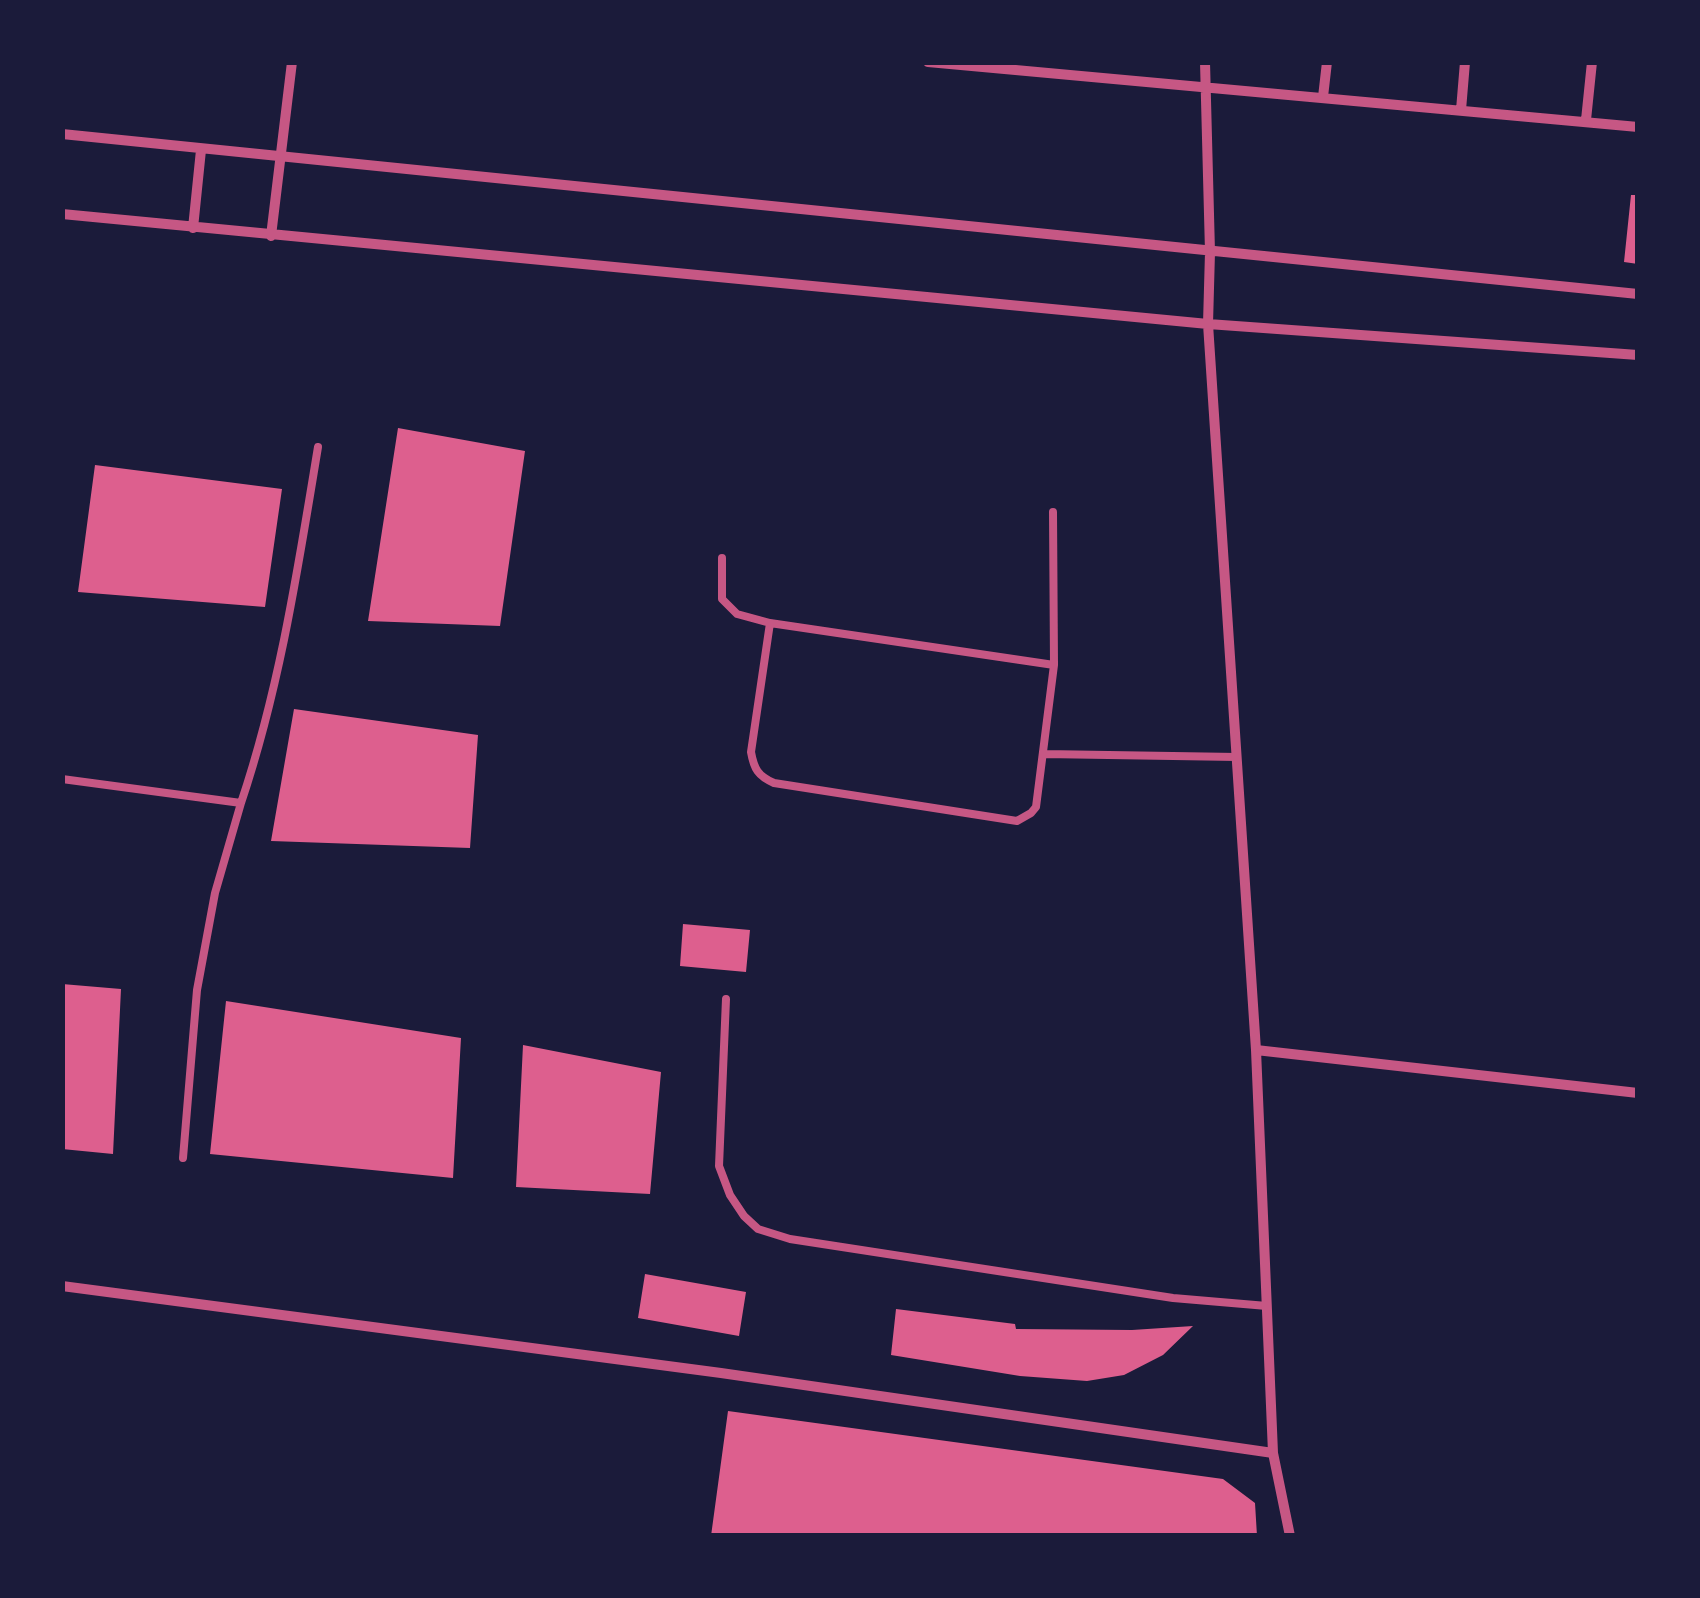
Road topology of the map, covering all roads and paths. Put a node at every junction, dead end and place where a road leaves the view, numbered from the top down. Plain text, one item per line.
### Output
1 (292, 62) edge
2 (928, 62) edge
3 (1205, 62) edge
4 (1326, 62) edge
5 (1465, 62) edge
6 (1592, 62) edge
7 (999, 66) edge
8 (1206, 86) junction
9 (1324, 97) junction
10 (1460, 110) junction
11 (1586, 120) junction
12 (1638, 126) edge
13 (62, 134) edge
14 (201, 150) junction
15 (279, 158) junction
16 (62, 214) edge
17 (193, 228) junction
18 (272, 236) junction
19 (1210, 252) junction
20 (1638, 294) edge
21 (1208, 324) junction
22 (1638, 355) edge
23 (318, 447) dead end
24 (1053, 512) dead end
25 (722, 558) dead end
26 (770, 622) junction
27 (1054, 664) junction
28 (1044, 754) junction
29 (1237, 756) junction
30 (62, 779) edge
31 (241, 803) junction
32 (726, 999) dead end
33 (1256, 1050) junction
34 (1638, 1092) edge
35 (182, 1158) dead end
36 (62, 1286) edge
37 (1267, 1306) junction
38 (1273, 1453) junction
39 (1290, 1536) edge

1 - 15 street
2 - 7 street
3 - 8 street
4 - 9 street
5 - 10 street
6 - 11 street
7 - 8 street
8 - 9 street
8 - 19 street
9 - 10 street
10 - 11 street
11 - 12 street
13 - 14 street
14 - 15 street
14 - 17 street
15 - 18 street
15 - 19 street
16 - 17 street
17 - 18 street
18 - 21 street
19 - 20 street
19 - 21 street
21 - 22 street
21 - 29 street
23 - 31 lane
24 - 27 lane
25 - 26 lane
26 - 27 lane
26 - 28 lane
27 - 28 lane
28 - 29 lane
29 - 33 street
30 - 31 lane
31 - 35 lane
32 - 37 lane
33 - 34 street
33 - 37 street
36 - 38 street
37 - 38 street
38 - 39 street

